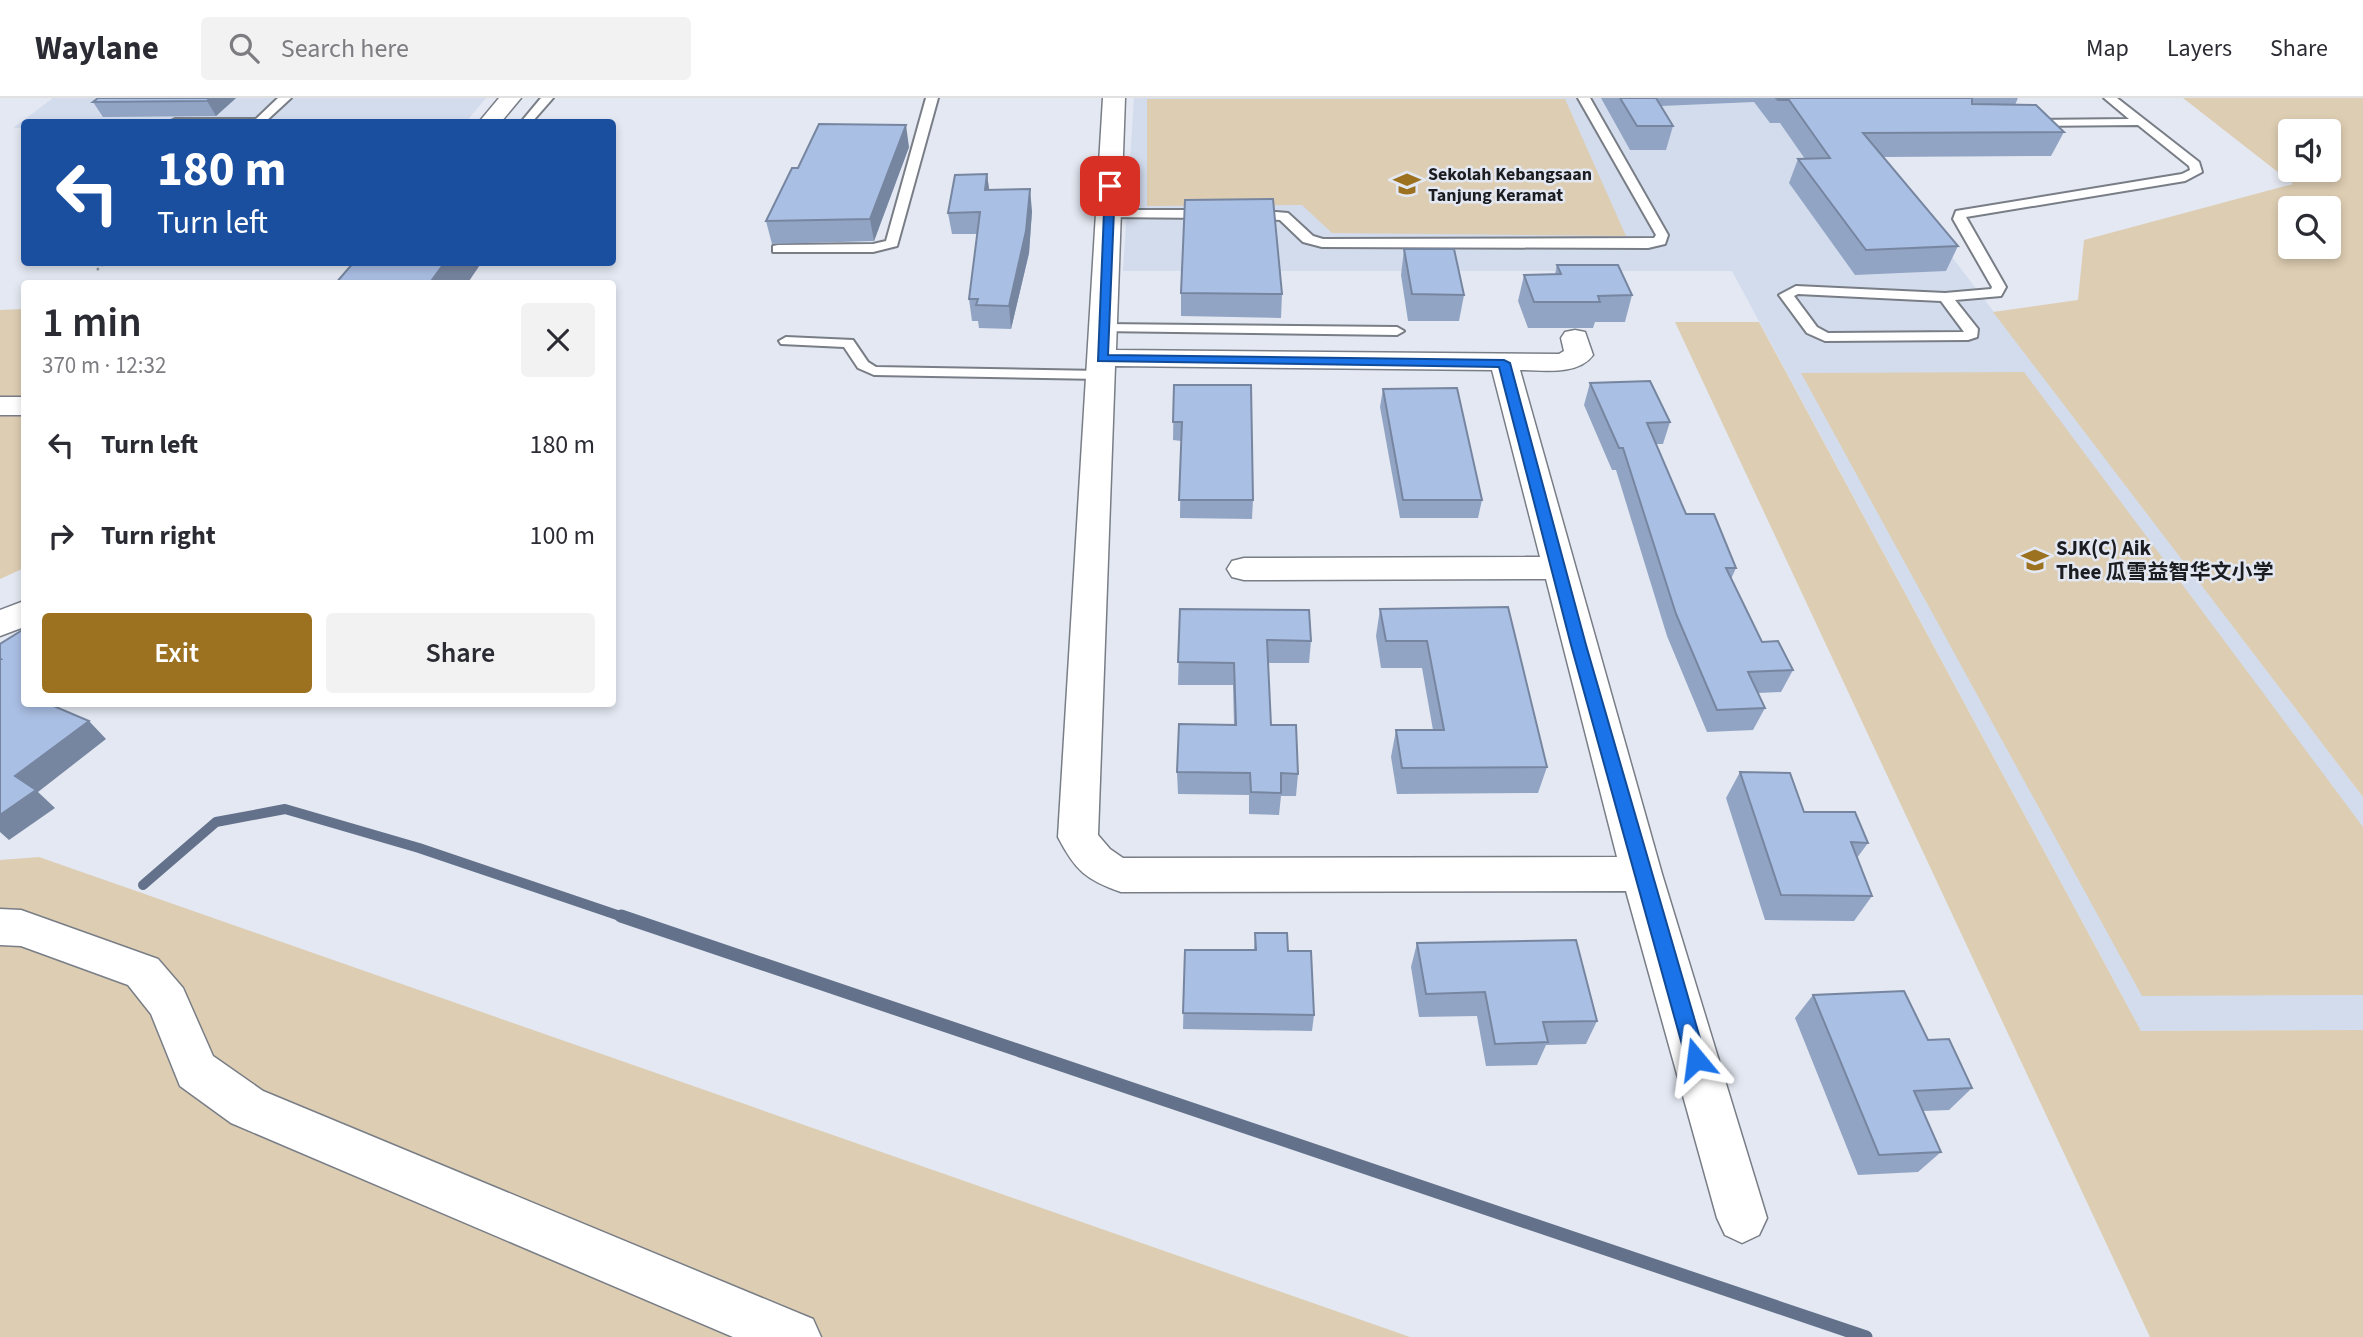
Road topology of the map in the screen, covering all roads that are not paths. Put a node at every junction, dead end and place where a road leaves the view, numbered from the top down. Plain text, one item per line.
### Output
1 (285, 98) edge
2 (510, 98) edge
3 (547, 98) edge
4 (932, 98) edge
5 (1114, 98) edge
6 (1584, 98) edge
7 (2110, 98) edge
8 (263, 119) edge
9 (492, 119) edge
10 (529, 119) edge
11 (2019, 121) edge
12 (2141, 122) junction
13 (1108, 214) junction
14 (778, 249) dead end
15 (1945, 297) junction
16 (1103, 328) junction
17 (1397, 331) dead end
18 (1575, 338) dead end
19 (786, 341) dead end
20 (1504, 363) junction
21 (1101, 367) junction
22 (0, 406) edge
23 (21, 406) edge
24 (1558, 568) junction
25 (1244, 569) dead end
26 (21, 614) edge
27 (0, 624) edge
28 (1642, 874) junction
29 (0, 927) edge
30 (1742, 1218) dead end
31 (795, 1337) edge

1 - 8 lane
2 - 9 street
3 - 10 lane
4 - 14 lane
5 - 13 street
6 - 13 lane
7 - 12 lane
11 - 12 lane
12 - 15 lane
13 - 16 street
15 - 15 lane
16 - 17 lane
16 - 21 street
18 - 20 street
19 - 21 lane
20 - 21 street
20 - 24 street
21 - 28 street
22 - 23 street
24 - 25 street
24 - 28 street
26 - 27 street
28 - 30 street
29 - 31 street

